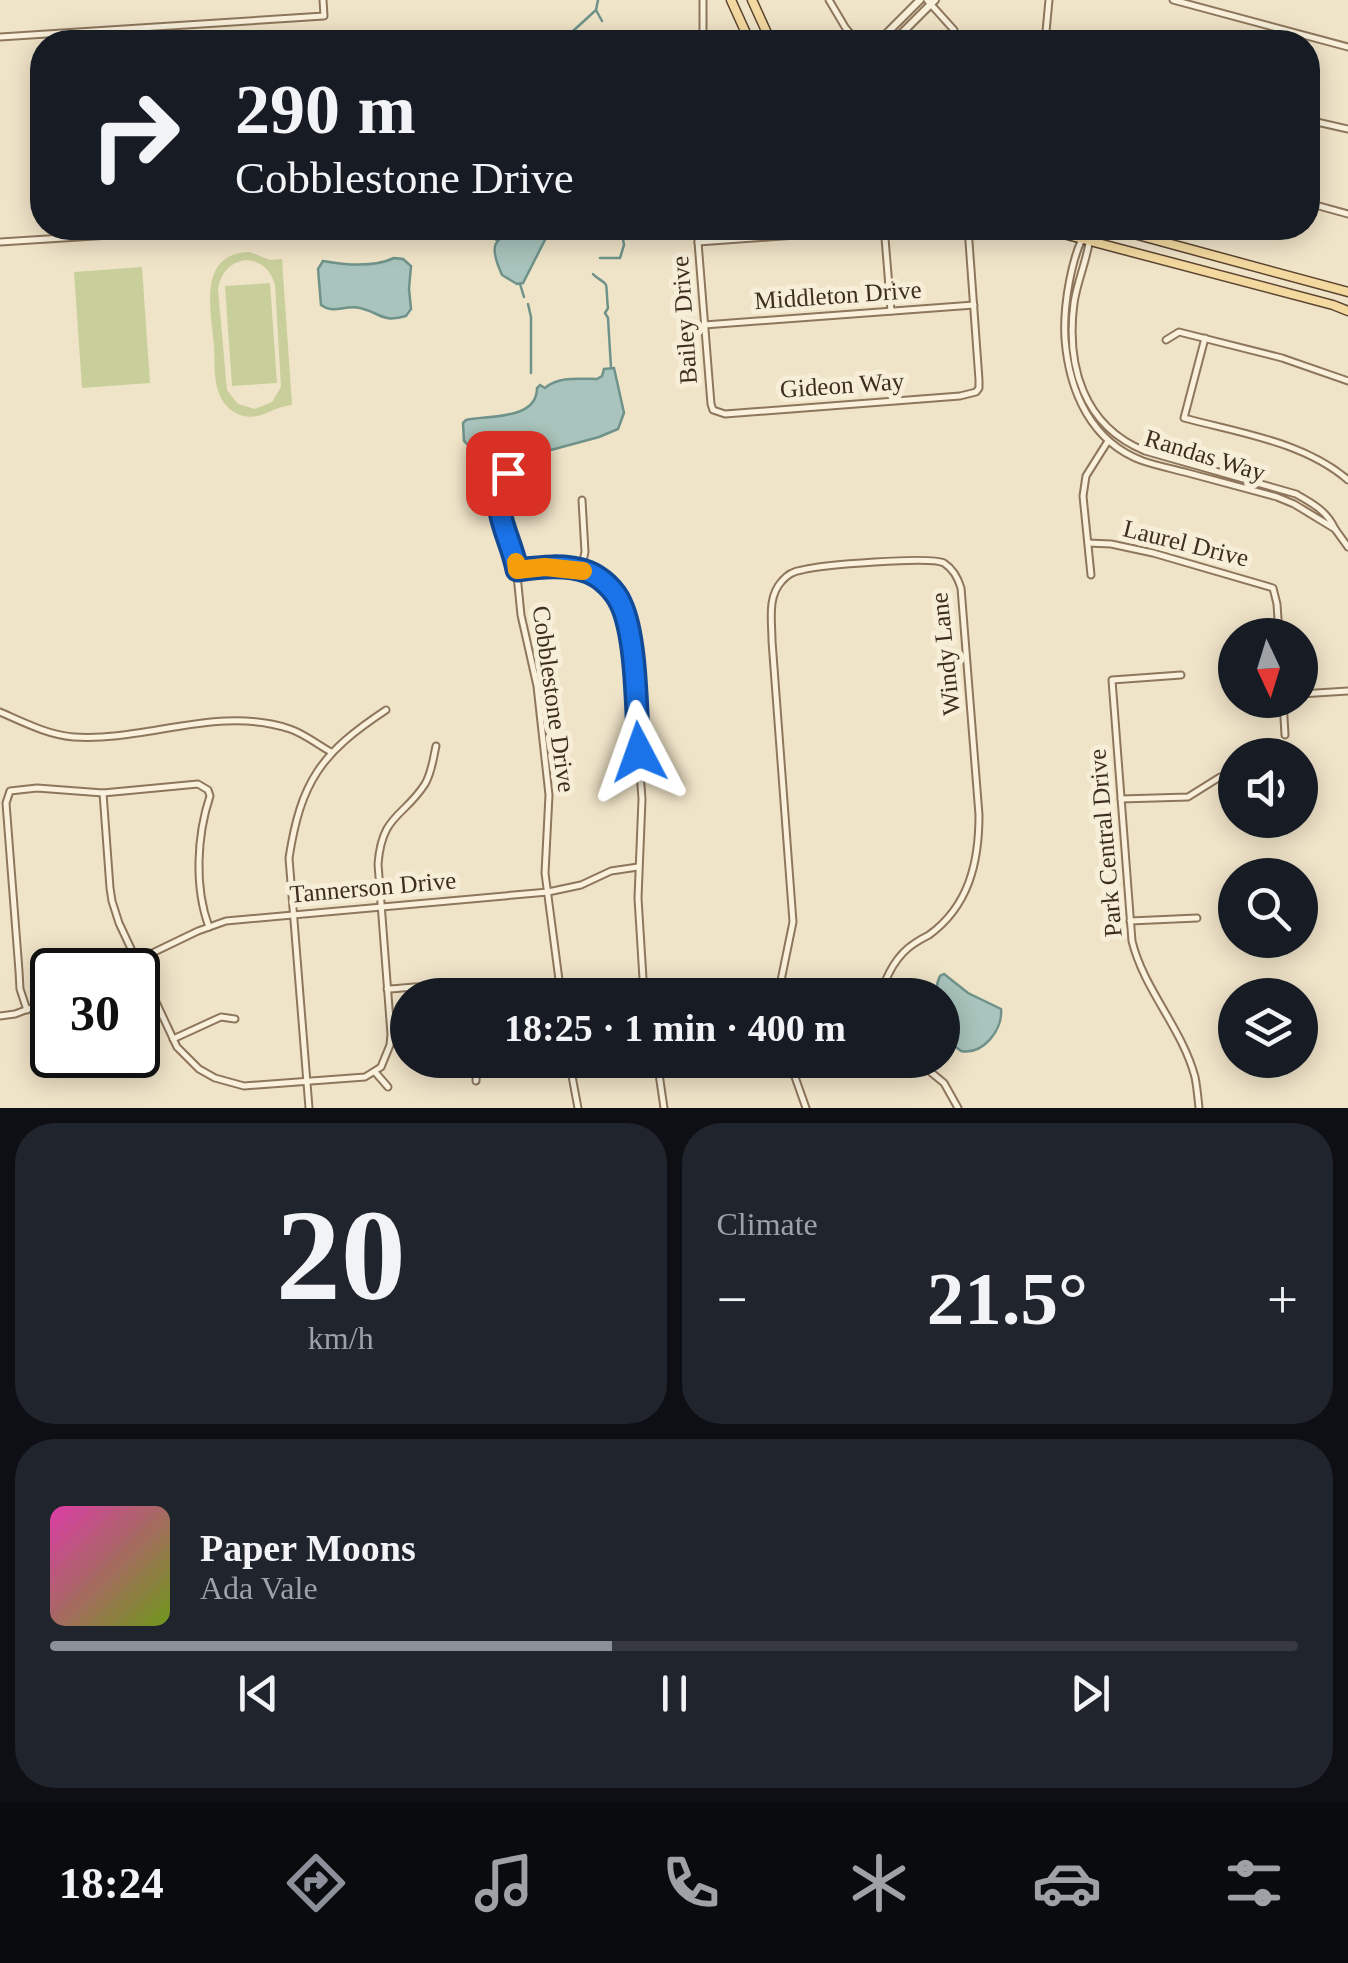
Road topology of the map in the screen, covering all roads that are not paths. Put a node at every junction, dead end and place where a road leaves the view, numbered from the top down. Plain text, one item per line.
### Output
1 (323, 0) edge
2 (703, 0) edge
3 (731, 0) edge
4 (752, 0) edge
5 (830, 0) edge
6 (1049, 0) edge
7 (1173, 0) edge
8 (928, 1) edge
9 (118, 30) edge
10 (704, 30) edge
11 (745, 30) edge
12 (766, 30) edge
13 (849, 30) edge
14 (893, 30) edge
15 (903, 30) edge
16 (954, 30) edge
17 (1046, 30) edge
18 (1282, 30) edge
19 (30, 36) edge
20 (0, 38) edge
21 (1320, 40) edge
22 (1348, 48) edge
23 (1320, 122) edge
24 (1348, 128) edge
25 (1320, 206) edge
26 (1348, 214) edge
27 (32, 240) edge
28 (723, 240) edge
29 (884, 240) edge
30 (969, 240) edge
31 (1086, 240) edge
32 (1090, 240) edge
33 (1156, 240) edge
34 (0, 242) edge
35 (698, 242) joint
36 (1348, 292) edge
37 (974, 305) junction
38 (891, 311) junction
39 (1348, 311) edge
40 (704, 324) junction
41 (1205, 338) junction
42 (1166, 340) dead end
43 (1348, 381) edge
44 (713, 410) joint
45 (1111, 438) junction
46 (508, 473) dead end
47 (1348, 480) edge
48 (582, 500) dead end
49 (1088, 543) junction
50 (1348, 547) edge
51 (517, 570) junction
52 (582, 570) junction
53 (1092, 575) dead end
54 (1278, 618) edge
55 (1181, 676) dead end
56 (1348, 691) edge
57 (1318, 693) edge
58 (386, 710) dead end
59 (0, 712) edge
60 (1284, 718) edge
61 (1285, 735) dead end
62 (436, 746) dead end
63 (331, 752) junction
64 (1218, 778) edge
65 (103, 793) junction
66 (1121, 799) junction
67 (638, 867) junction
68 (548, 892) junction
69 (382, 908) junction
70 (294, 914) junction
71 (1196, 918) dead end
72 (1130, 922) junction
73 (209, 926) junction
74 (132, 948) edge
75 (160, 949) edge
76 (559, 978) edge
77 (643, 978) edge
78 (781, 978) edge
79 (886, 978) edge
80 (387, 989) junction
81 (390, 989) edge
82 (30, 1009) edge
83 (27, 1010) junction
84 (160, 1010) edge
85 (0, 1016) edge
86 (234, 1020) dead end
87 (173, 1039) junction
88 (375, 1072) junction
89 (476, 1078) edge
90 (572, 1078) edge
91 (660, 1078) edge
92 (795, 1078) edge
93 (939, 1078) edge
94 (476, 1082) dead end
95 (306, 1083) junction
96 (388, 1087) dead end
97 (309, 1108) edge
98 (578, 1108) edge
99 (664, 1108) edge
100 (806, 1108) edge
101 (958, 1108) edge
102 (1199, 1108) edge

1 - 9 street
2 - 10 street
3 - 11 main road
4 - 12 main road
5 - 13 street
6 - 17 street
7 - 18 street
8 - 14 street
8 - 15 street
8 - 16 street
19 - 20 street
21 - 22 street
23 - 24 street
25 - 26 street
27 - 34 street
28 - 35 street
29 - 38 street
30 - 37 street
31 - 45 street, Randas Way
32 - 39 main road
33 - 36 main road
35 - 40 street, Bailey Drive
37 - 38 street, Middleton Drive
37 - 44 street, Gideon Way
38 - 40 street, Middleton Drive
40 - 44 street, Bailey Drive
41 - 42 street
41 - 43 street
41 - 47 street
45 - 49 street
45 - 50 street, Randas Way
46 - 51 street, Cobblestone Drive
48 - 52 street
49 - 53 street
49 - 54 street, Laurel Drive
51 - 52 street
51 - 68 street, Cobblestone Drive
52 - 67 street
55 - 66 street, Park Central Drive
56 - 57 street
58 - 63 street
59 - 63 street
60 - 61 street
62 - 69 street
63 - 70 street
64 - 66 street
65 - 73 street
65 - 74 street
65 - 83 street
66 - 72 street, Park Central Drive
67 - 68 street, Tannerson Drive
67 - 77 street
68 - 69 street, Tannerson Drive
68 - 76 street, Cobblestone Drive
69 - 70 street, Tannerson Drive
69 - 80 street
70 - 73 street, Tannerson Drive
70 - 95 street
71 - 72 street
72 - 102 street, Park Central Drive
73 - 75 street, Tannerson Drive
78 - 79 street, Windy Lane
80 - 81 street
80 - 88 street
82 - 83 street
83 - 85 street
84 - 87 street
86 - 87 street
87 - 95 street
88 - 95 street
88 - 96 street
89 - 94 street
90 - 98 street
91 - 99 street
92 - 100 street
93 - 101 street
95 - 97 street

